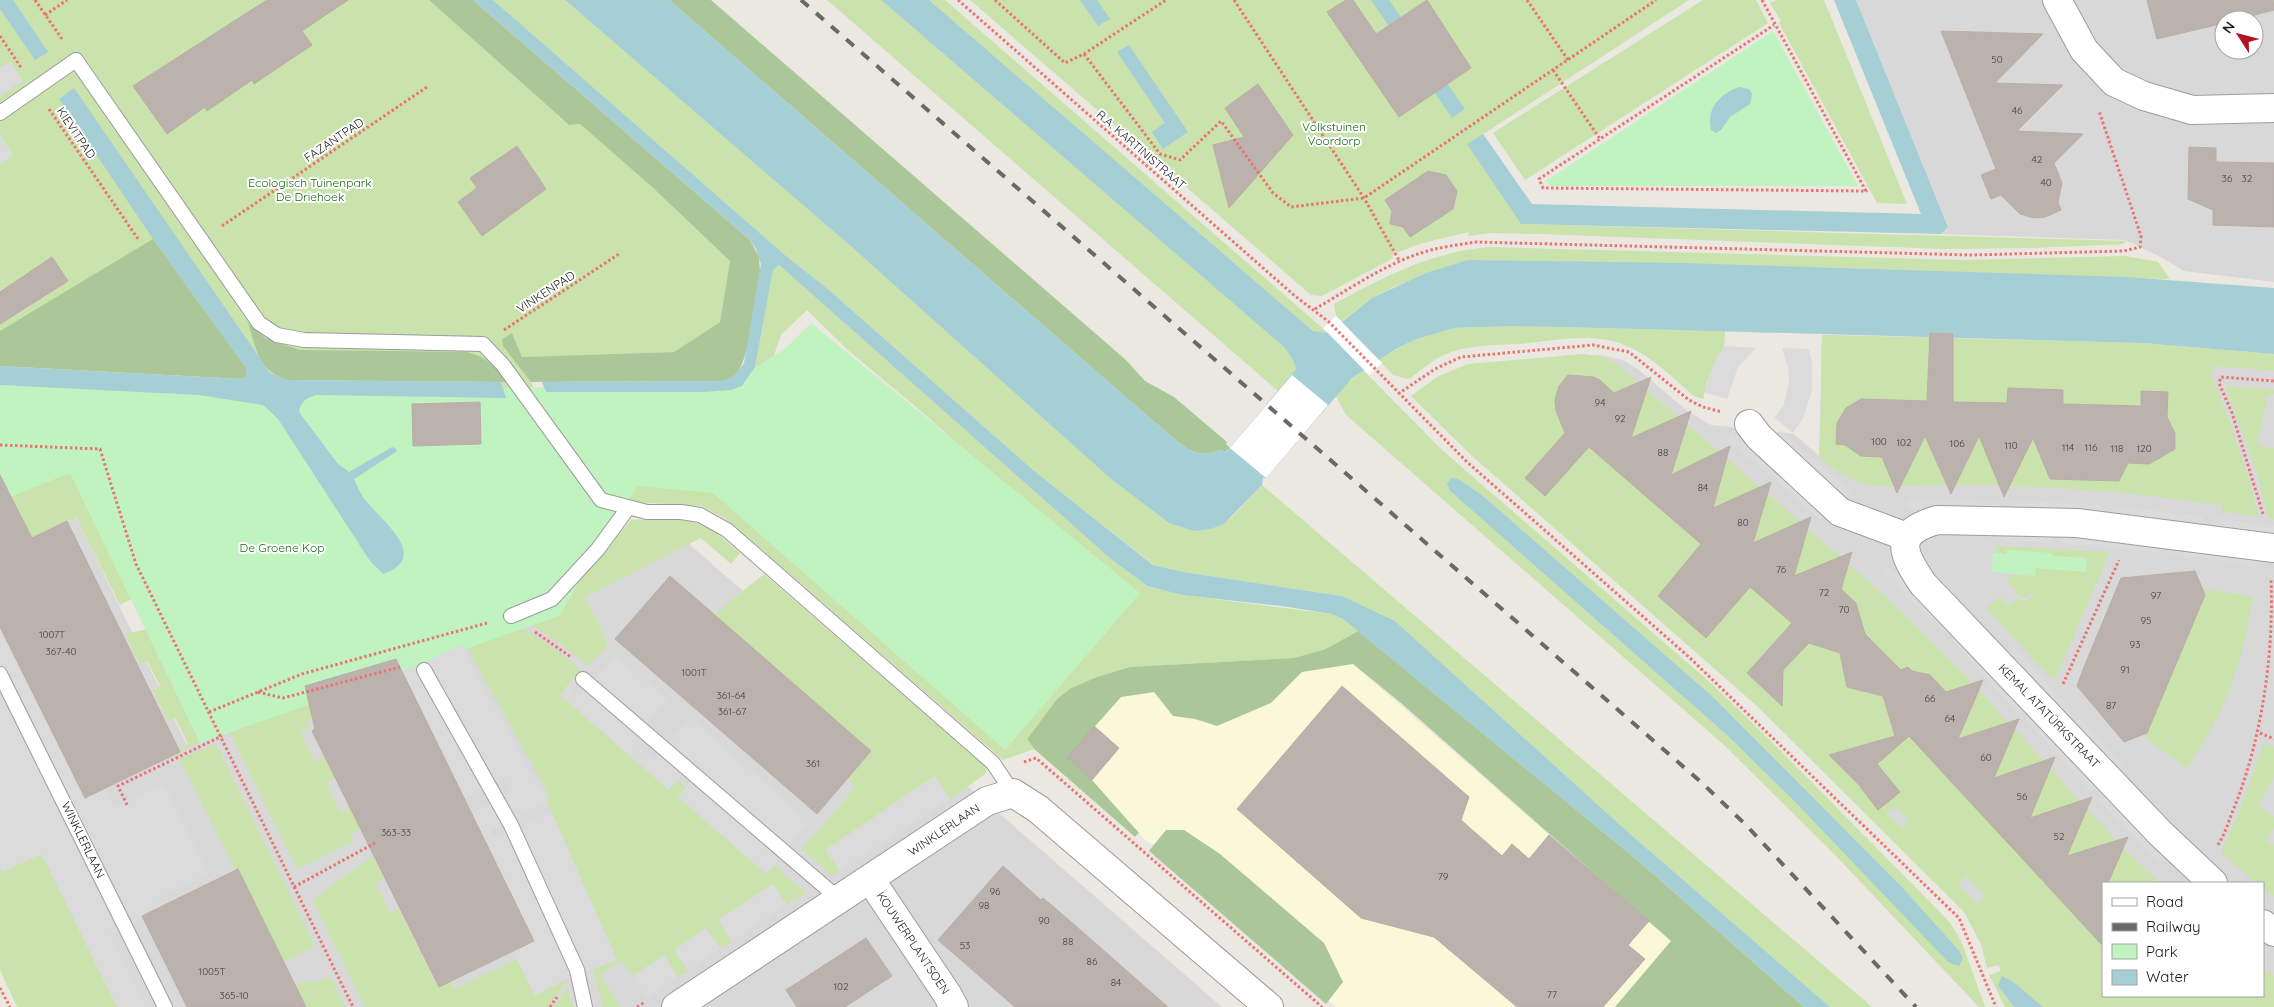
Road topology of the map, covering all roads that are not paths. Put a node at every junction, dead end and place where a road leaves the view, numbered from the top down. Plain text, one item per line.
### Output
1 (2057, 0) edge
2 (2274, 108) edge
3 (0, 113) edge
4 (1750, 424) road end
5 (628, 508) junction
6 (1907, 538) junction
7 (2270, 548) edge
8 (511, 616) road end
9 (424, 670) road end
10 (0, 674) edge
11 (583, 679) road end
12 (1013, 793) junction
13 (2206, 878) edge
14 (870, 879) junction
15 (839, 899) junction
16 (165, 1007) edge
17 (585, 1007) edge
18 (676, 1007) edge
19 (954, 1007) edge
20 (1269, 1007) edge

1 - 2 street
3 - 5 lane
4 - 6 street
5 - 8 lane
5 - 12 lane
6 - 7 street
6 - 13 street, KEMAL ATATÜRKSTRAAT
9 - 17 lane
10 - 16 lane, WINKLERLAAN
11 - 15 lane
12 - 14 street, WINKLERLAAN
12 - 20 street
14 - 15 street, WINKLERLAAN
14 - 19 street, KOUWERPLANTSOEN
15 - 18 street, WINKLERLAAN

